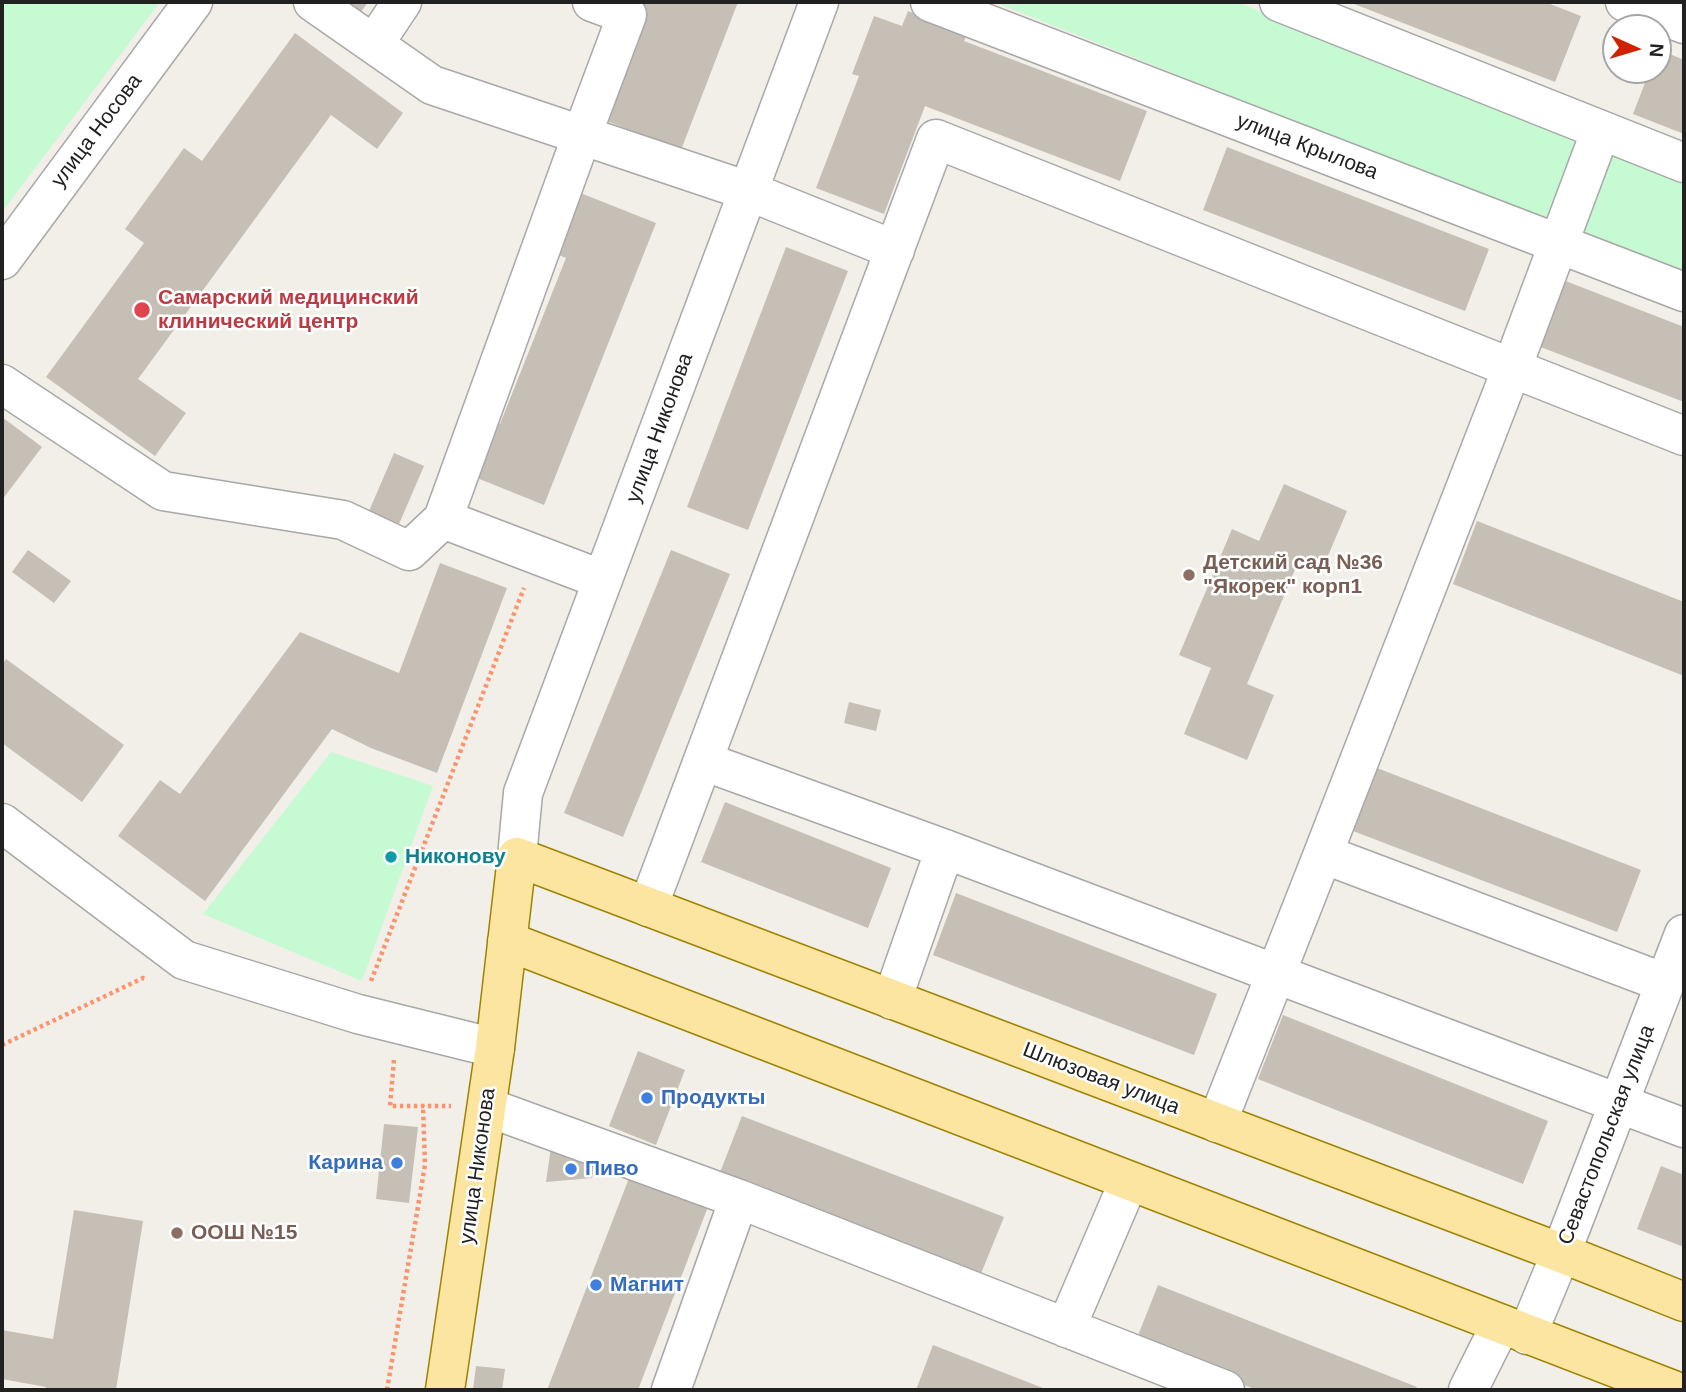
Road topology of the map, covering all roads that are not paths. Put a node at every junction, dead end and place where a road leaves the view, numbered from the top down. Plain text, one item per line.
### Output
1 (193, 2) edge
2 (313, 2) edge
3 (402, 2) edge
4 (592, 2) edge
5 (819, 2) edge
6 (930, 2) edge
7 (1279, 2) edge
8 (1625, 2) edge
9 (1684, 24) edge
10 (374, 44) junction
11 (1601, 130) junction
12 (582, 135) junction
13 (1684, 163) edge
14 (748, 191) junction
15 (1559, 244) junction
16 (895, 250) junction
17 (2, 260) edge
18 (1684, 292) edge
19 (1512, 368) junction
20 (2, 384) edge
21 (1684, 436) edge
22 (443, 519) junction
23 (603, 580) junction
24 (703, 761) junction
25 (2, 823) edge
26 (945, 849) junction
27 (1323, 854) junction
28 (517, 857) junction
29 (648, 907) junction
30 (1683, 940) edge
31 (507, 941) junction
32 (1275, 974) junction
33 (1665, 983) junction
34 (892, 1000) junction
35 (495, 1048) junction
36 (1619, 1103) junction
37 (486, 1107) junction
38 (1217, 1123) junction
39 (1684, 1128) edge
40 (1129, 1181) junction
41 (739, 1199) junction
42 (1561, 1253) junction
43 (1684, 1302) edge
44 (1066, 1328) junction
45 (1514, 1329) junction
46 (445, 1390) edge
47 (671, 1390) edge
48 (1225, 1390) edge
49 (1468, 1390) edge
50 (1673, 1390) edge

1 - 17 street, улица Носова
2 - 10 street
3 - 10 street
4 - 12 street
5 - 14 street, улица Никонова
6 - 15 street, улица Крылова
7 - 11 street
8 - 9 street
10 - 12 street
11 - 13 street
11 - 15 street
12 - 14 street
12 - 22 street
14 - 16 street
14 - 23 street, улица Никонова
15 - 18 street, улица Крылова
15 - 19 street
16 - 19 street
16 - 24 street
19 - 21 street
19 - 27 street
20 - 22 street
22 - 23 street
23 - 28 street, улица Никонова
24 - 26 street
24 - 29 street
25 - 35 street
26 - 32 street
26 - 34 street
27 - 32 street
27 - 33 street
28 - 29 main road, Шлюзовая улица
28 - 31 main road, улица Никонова
29 - 34 main road, Шлюзовая улица
30 - 33 street, Севастопольская улица
31 - 35 main road, улица Никонова
31 - 40 main road
32 - 36 street
32 - 38 street
33 - 36 street, Севастопольская улица
34 - 38 main road, Шлюзовая улица
35 - 37 main road, улица Никонова
36 - 39 street
36 - 42 street, Севастопольская улица
37 - 41 street
37 - 46 main road, улица Никонова
38 - 42 main road, Шлюзовая улица
40 - 44 street
40 - 45 main road
41 - 44 street
41 - 47 street
42 - 43 main road, Шлюзовая улица
42 - 45 street, Севастопольская улица
44 - 48 street
45 - 49 street, Севастопольская улица
45 - 50 main road

